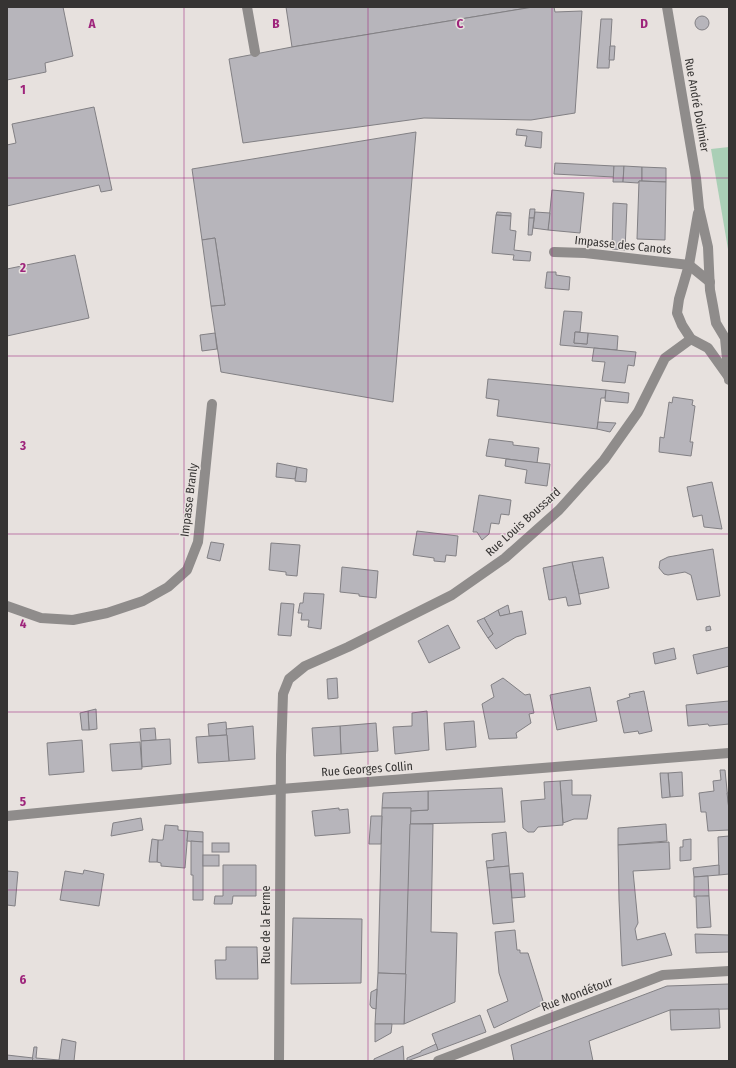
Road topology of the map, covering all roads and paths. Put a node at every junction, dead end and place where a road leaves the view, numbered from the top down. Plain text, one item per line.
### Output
1 (247, 7) edge
2 (667, 7) edge
3 (255, 52) dead end
4 (699, 208) junction
5 (554, 252) dead end
6 (689, 265) junction
7 (710, 282) junction
8 (691, 338) junction
9 (729, 378) edge
10 (212, 404) dead end
11 (7, 606) edge
12 (729, 753) edge
13 (281, 789) junction
14 (7, 816) edge
15 (729, 971) edge
16 (279, 1061) edge
17 (438, 1061) edge

1 - 3 street
2 - 4 street, Rue André Dolimier
4 - 6 street, Rue André Dolimier
4 - 7 street, Rue André Dolimier
5 - 6 street, Impasse des Canots
6 - 7 street
6 - 8 street, Rue André Dolimier
7 - 9 street, Rue André Dolimier
8 - 9 street, Rue André Dolimier
8 - 13 street, Rue Louis Boussard
10 - 11 street, Impasse Branly
12 - 13 street, Rue Georges Collin
13 - 14 street, Rue Georges Collin
13 - 16 street, Rue de la Ferme
15 - 17 street, Rue Mondétour

